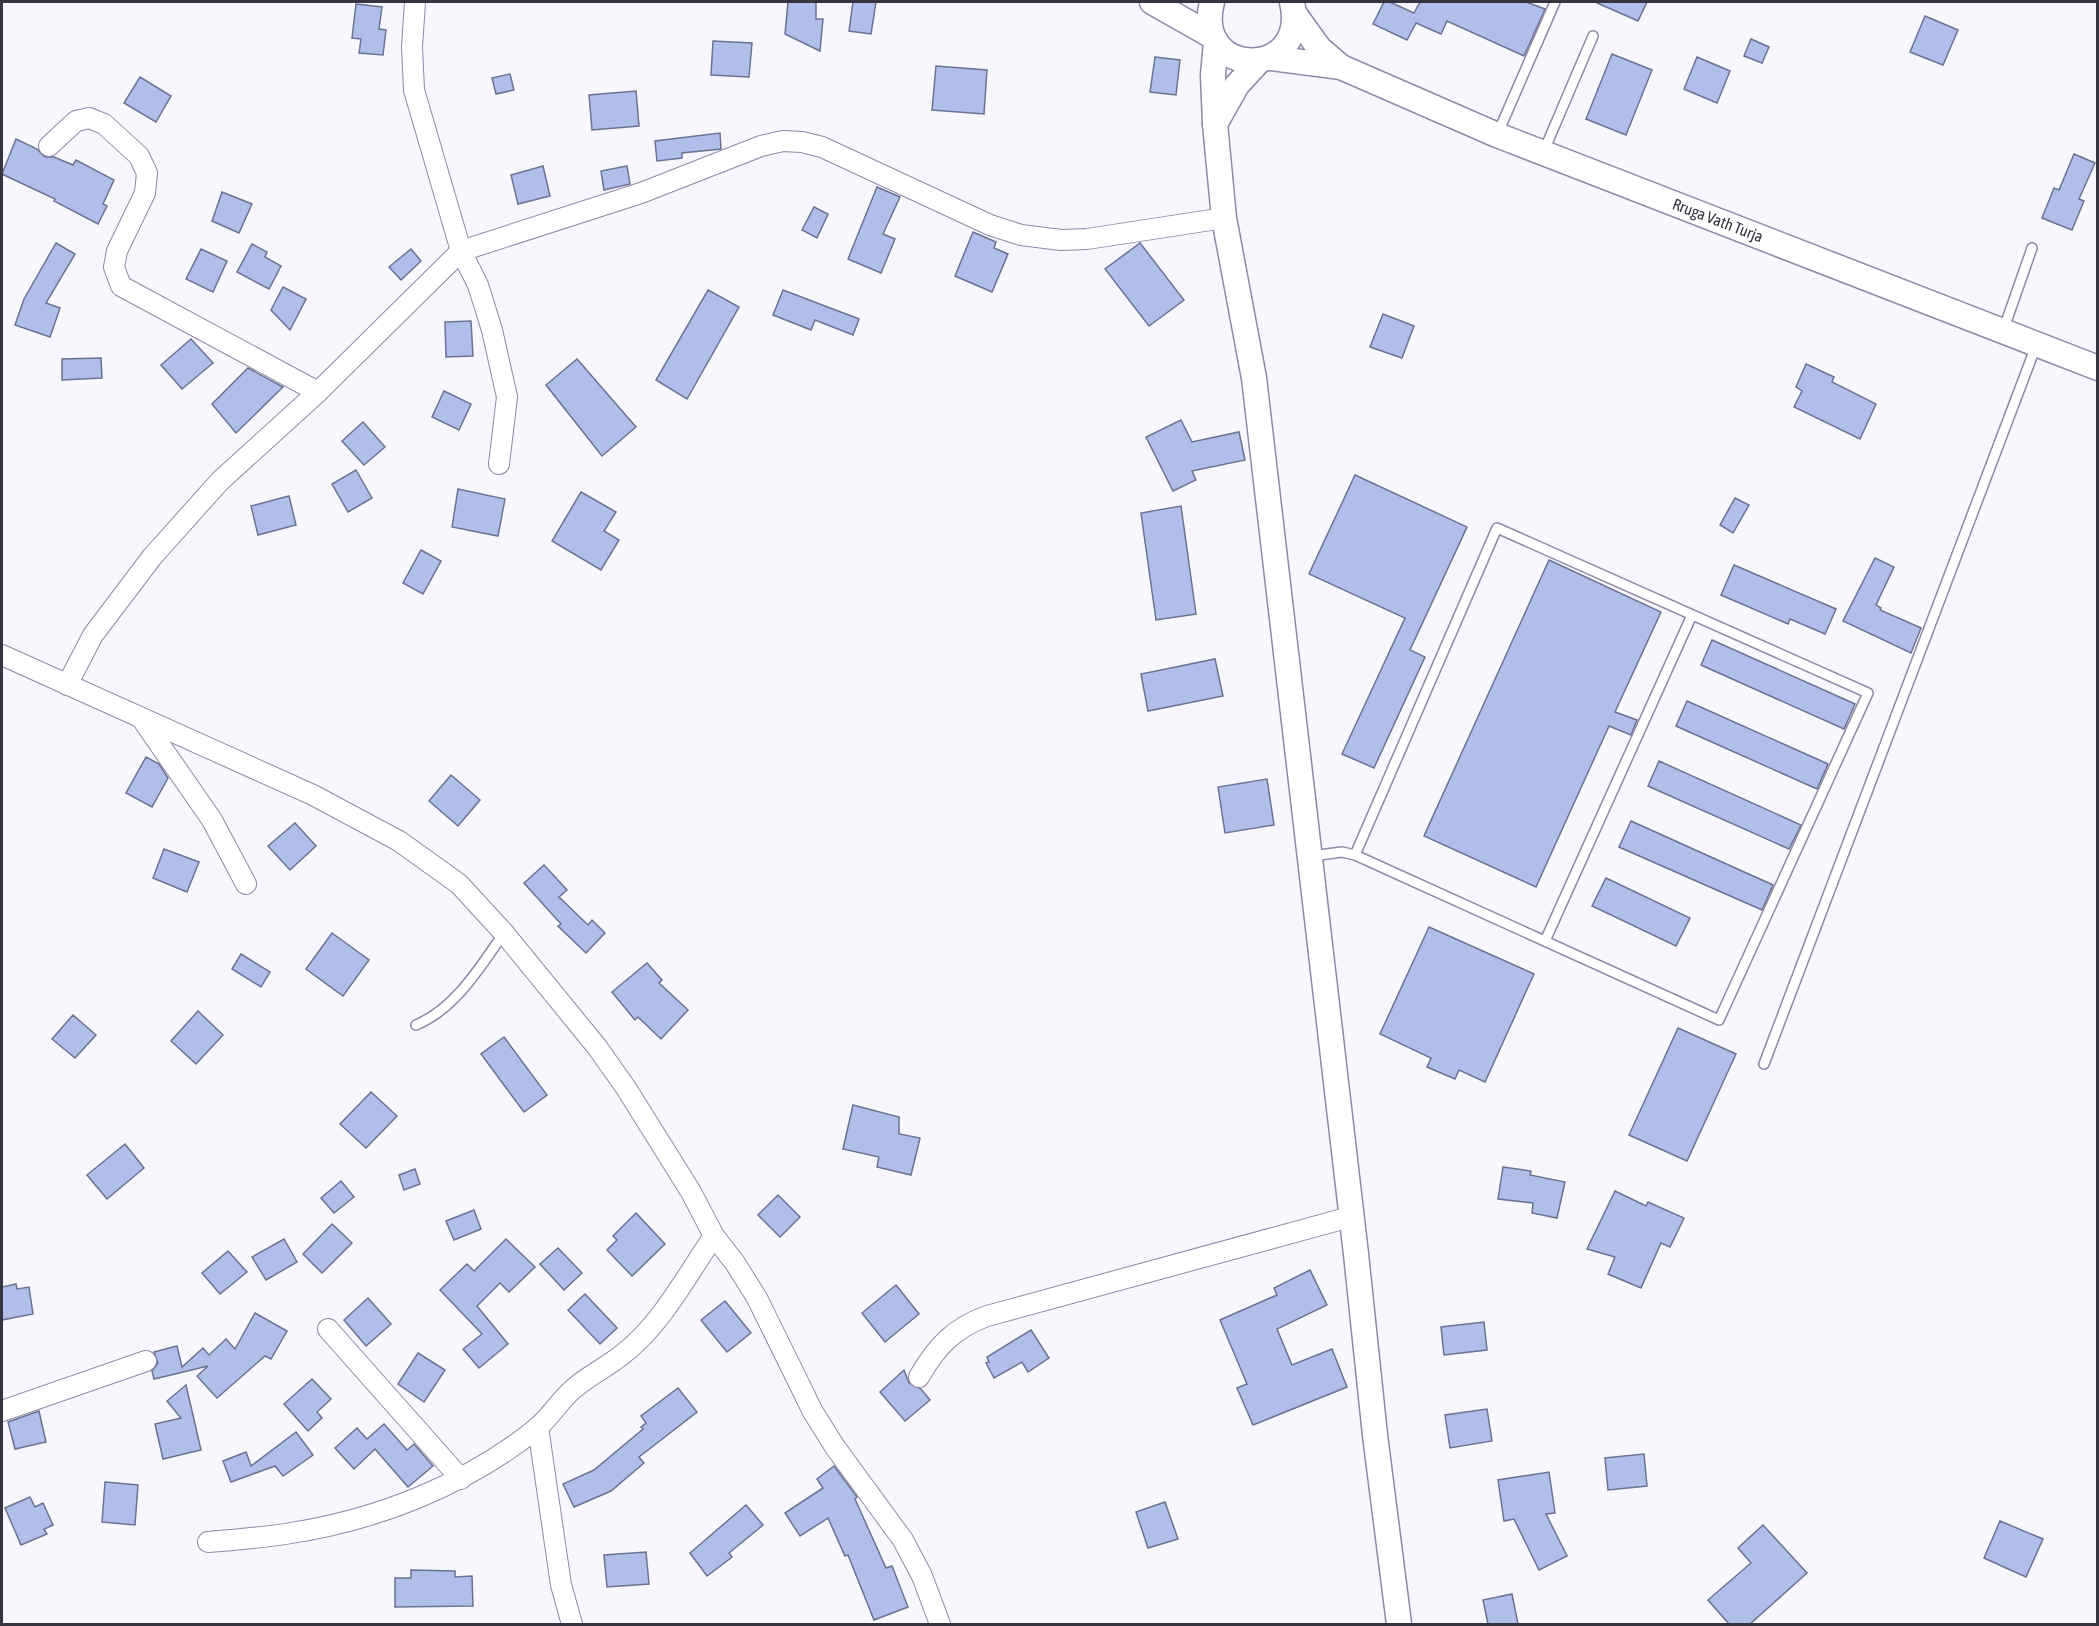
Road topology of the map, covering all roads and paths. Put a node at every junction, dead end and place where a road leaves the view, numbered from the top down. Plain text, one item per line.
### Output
1 (416, 2) edge
2 (1152, 2) edge
3 (1212, 2) edge
4 (1555, 2) edge
5 (1294, 9) edge
6 (1593, 36) dead end
7 (1214, 39) junction
8 (1265, 59) junction
9 (1341, 67) junction
10 (1215, 124) junction
11 (1497, 135) junction
12 (49, 146) dead end
13 (1543, 153) junction
14 (1224, 218) junction
15 (2032, 248) dead end
16 (461, 251) junction
17 (2003, 331) junction
18 (2037, 344) junction
19 (2097, 368) edge
20 (318, 392) junction
21 (498, 464) dead end
22 (1692, 615) junction
23 (2, 655) edge
24 (67, 686) junction
25 (144, 721) junction
26 (1355, 855) junction
27 (1309, 856) junction
28 (246, 884) dead end
29 (504, 933) junction
30 (1545, 941) junction
31 (416, 1025) dead end
32 (1764, 1064) dead end
33 (1350, 1217) junction
34 (714, 1236) junction
35 (328, 1329) dead end
36 (146, 1361) dead end
37 (919, 1377) dead end
38 (2, 1411) edge
39 (538, 1427) junction
40 (461, 1479) junction
41 (208, 1542) dead end
42 (573, 1624) edge
43 (940, 1624) edge
44 (1399, 1624) edge

1 - 16 street
2 - 7 street, Rruga Vath Turja
3 - 7 street
4 - 11 lane
5 - 8 street, Rruga Vath Turja
5 - 9 street, Rruga Vath Turja
6 - 13 lane
7 - 8 street, Rruga Vath Turja
7 - 10 street
8 - 9 street, Rruga Vath Turja
8 - 10 street
9 - 11 street, Rruga Vath Turja
10 - 14 street
11 - 13 street, Rruga Vath Turja
12 - 20 street
13 - 17 street, Rruga Vath Turja
14 - 16 street
14 - 27 street
15 - 17 lane
16 - 20 street
16 - 21 street
17 - 18 street, Rruga Vath Turja
18 - 19 street, Rruga Vath Turja
18 - 32 lane
20 - 24 street
22 - 26 lane
22 - 30 lane
22 - 30 lane
23 - 24 street
24 - 25 street
25 - 28 street
25 - 29 street
26 - 27 lane
26 - 30 lane
27 - 33 street
29 - 31 lane
29 - 34 street
33 - 37 street
33 - 44 street
34 - 39 street
34 - 43 street
35 - 40 street
36 - 38 street
39 - 40 street
39 - 42 street
40 - 41 street

